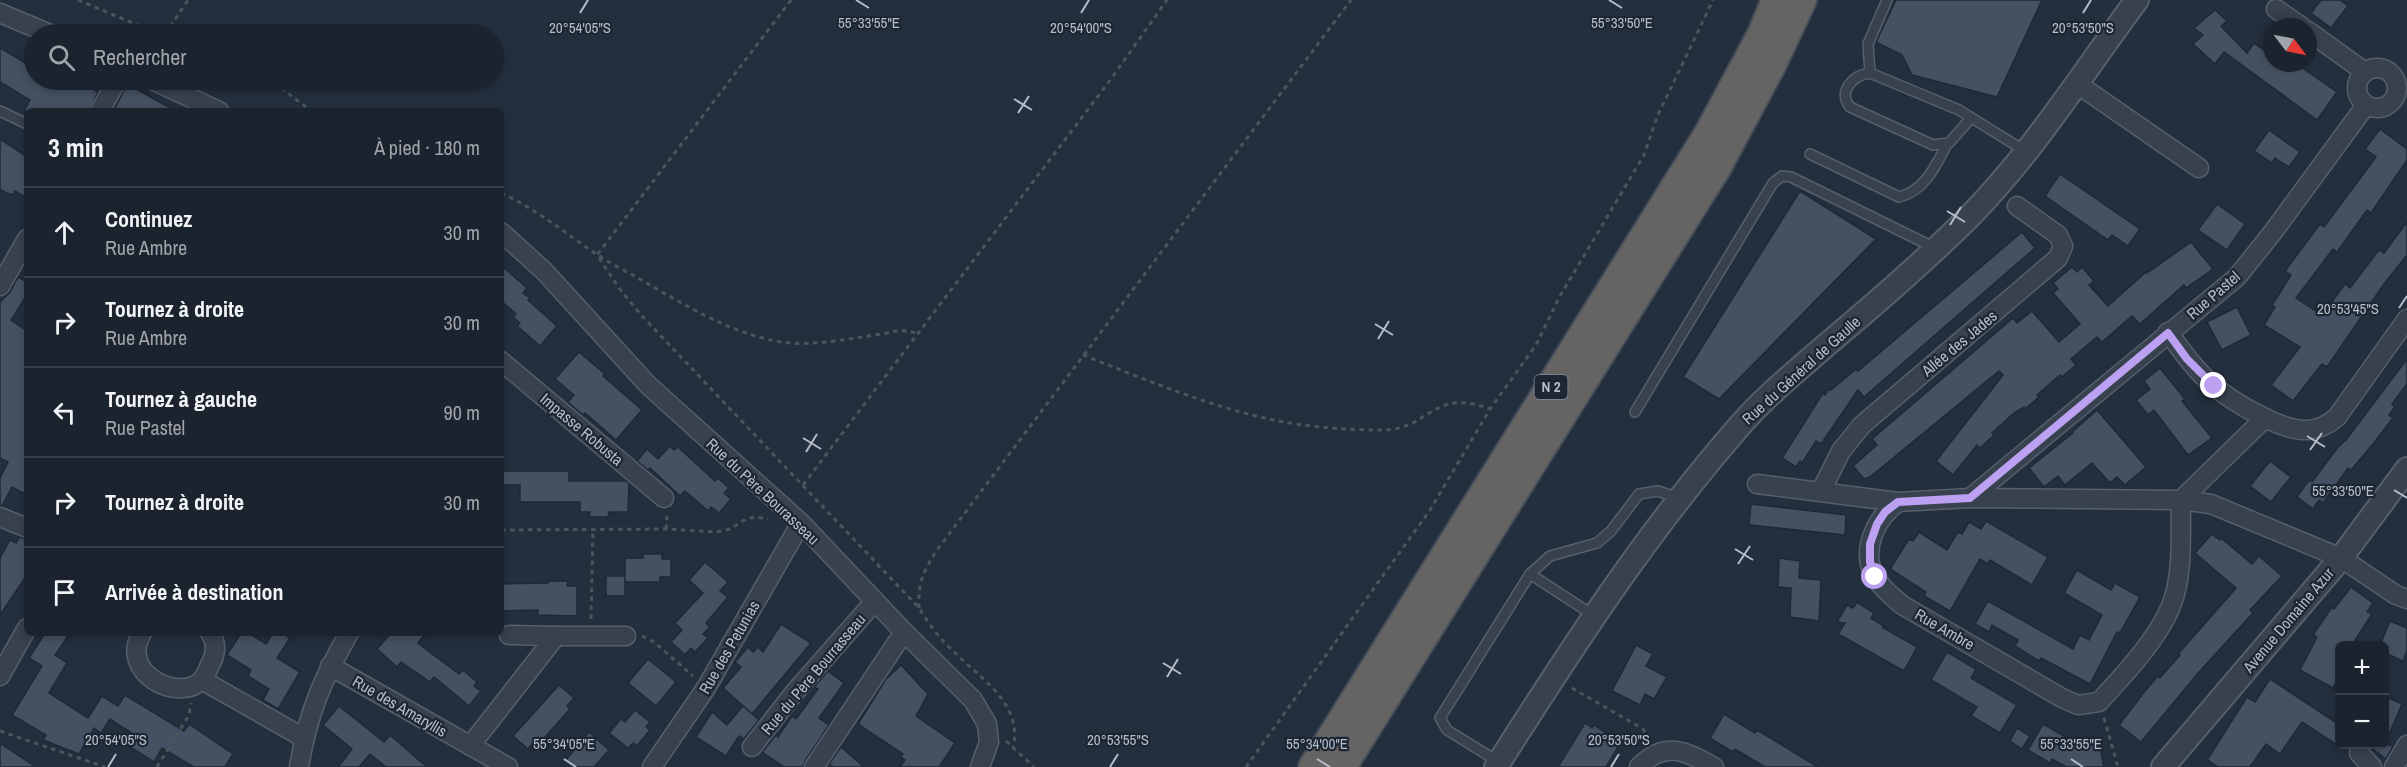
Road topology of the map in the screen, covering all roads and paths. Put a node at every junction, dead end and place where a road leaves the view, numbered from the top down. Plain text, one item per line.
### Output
1 (78, 0) edge
2 (188, 0) edge
3 (791, 0) edge
4 (1167, 0) edge
5 (1350, 0) edge
6 (1713, 0) edge
7 (1776, 0) edge
8 (1802, 0) edge
9 (1887, 0) edge
10 (2130, 2) edge
11 (2276, 9) dead end
12 (0, 13) edge
13 (2289, 18) edge
14 (26, 24) edge
15 (135, 24) edge
16 (172, 24) edge
17 (2317, 37) edge
18 (2365, 72) junction
19 (1870, 73) junction
20 (2076, 83) junction
21 (112, 90) edge
22 (174, 90) edge
23 (284, 90) edge
24 (2400, 104) edge
25 (2366, 105) junction
26 (102, 108) edge
27 (213, 108) edge
28 (307, 108) edge
29 (0, 111) edge
30 (1971, 118) junction
31 (24, 123) edge
32 (1947, 144) junction
33 (2025, 151) junction
34 (1810, 154) dead end
35 (2199, 168) dead end
36 (504, 193) edge
37 (2017, 206) dead end
38 (504, 235) edge
39 (24, 244) edge
40 (1936, 249) junction
41 (597, 255) junction
42 (0, 286) edge
43 (2407, 319) edge
44 (2168, 333) junction
45 (918, 334) junction
46 (1083, 355) junction
47 (504, 364) edge
48 (1490, 409) junction
49 (1635, 412) dead end
50 (2265, 418) junction
51 (2407, 469) edge
52 (1757, 484) dead end
53 (804, 485) junction
54 (1821, 491) junction
55 (664, 498) dead end
56 (1679, 498) junction
57 (1970, 498) junction
58 (2181, 500) junction
59 (1898, 502) junction
60 (2, 522) edge
61 (801, 524) junction
62 (24, 527) edge
63 (504, 530) edge
64 (593, 531) junction
65 (2341, 558) junction
66 (1530, 574) junction
67 (2407, 599) edge
68 (875, 601) junction
69 (919, 608) junction
70 (1593, 615) junction
71 (1430, 628) junction
72 (904, 632) junction
73 (24, 633) edge
74 (509, 635) dead end
75 (140, 636) edge
76 (212, 636) edge
77 (347, 636) edge
78 (556, 636) junction
79 (591, 636) junction
80 (626, 636) joint
81 (330, 666) junction
82 (0, 676) edge
83 (1553, 677) junction
84 (194, 684) junction
85 (706, 687) junction
86 (2099, 702) junction
87 (987, 724) junction
88 (0, 731) edge
89 (304, 738) junction
90 (2407, 745) edge
91 (470, 746) junction
92 (752, 747) dead end
93 (1013, 747) junction
94 (2359, 753) dead end
95 (1659, 754) junction
96 (1497, 765) edge
97 (105, 767) edge
98 (157, 767) edge
99 (298, 767) edge
100 (508, 767) edge
101 (652, 767) edge
102 (814, 767) edge
103 (980, 767) edge
104 (1034, 767) edge
105 (1246, 767) edge
106 (1313, 767) edge
107 (1342, 767) edge
108 (1352, 767) edge
109 (1639, 767) edge
110 (1714, 767) edge
111 (2118, 767) edge
112 (2163, 767) edge
113 (2372, 767) edge
114 (2394, 767) edge

1 - 15 path
2 - 16 path
3 - 41 path
4 - 45 path
5 - 46 path
6 - 48 path
7 - 106 highway, N 2
8 - 71 highway, N 2
9 - 19 lane
10 - 20 street, Rue du Général de Gaulle
11 - 13 street
12 - 14 street
17 - 18 street
18 - 24 street
18 - 25 street
19 - 30 lane
19 - 32 lane
20 - 33 street, Rue du Général de Gaulle
20 - 35 street
21 - 26 street
22 - 27 street
23 - 28 path
24 - 25 street
25 - 44 street, Rue Pastel
29 - 31 lane
30 - 32 lane
30 - 33 lane
32 - 34 lane
33 - 40 street, Rue du Général de Gaulle
36 - 41 path
37 - 54 street, Allée des Jades
38 - 61 street, Rue du Père Bourasseau
39 - 42 street
40 - 49 lane
40 - 56 street, Rue du Général de Gaulle
41 - 45 path
41 - 53 path
43 - 50 street
44 - 50 street
44 - 57 street, Rue Pastel
45 - 53 path
46 - 48 path
46 - 69 path
47 - 55 street, Impasse Robusta
48 - 105 path
50 - 58 street
51 - 65 street, Avenue Domaine Azur
52 - 54 street
53 - 69 path
54 - 59 street
56 - 66 lane
56 - 70 street, Rue du Général de Gaulle
57 - 58 street
57 - 59 street
58 - 65 street
58 - 86 street
59 - 86 street, Rue Ambre
60 - 62 street
61 - 64 path
61 - 68 street, Rue du Père Bourasseau
61 - 85 street, Rue des Petunias
63 - 64 path
64 - 79 path
65 - 67 street
65 - 112 street, Avenue Domaine Azur
66 - 70 lane
66 - 96 lane
68 - 72 street, Rue du Père Bourasseau
68 - 92 street, Rue du Père Bourrasseau
69 - 93 path
70 - 83 street, Rue du Général de Gaulle
71 - 107 highway, N 2
71 - 108 highway
72 - 87 street, Rue du Père Bourasseau
72 - 102 street
73 - 82 street
74 - 78 street
75 - 84 street
76 - 84 street
77 - 81 street
78 - 79 street
78 - 91 street
79 - 80 street
80 - 85 path
81 - 89 street
81 - 91 street, Rue des Amaryllis
83 - 95 path
83 - 96 street, Rue du Général de Gaulle
84 - 89 street
84 - 98 path
85 - 101 street, Rue des Petunias
86 - 111 path
87 - 93 path
87 - 103 street
88 - 97 path
89 - 99 street
90 - 114 street
91 - 100 street, Rue des Amaryllis
93 - 104 path
94 - 113 street
95 - 109 street
95 - 110 street

